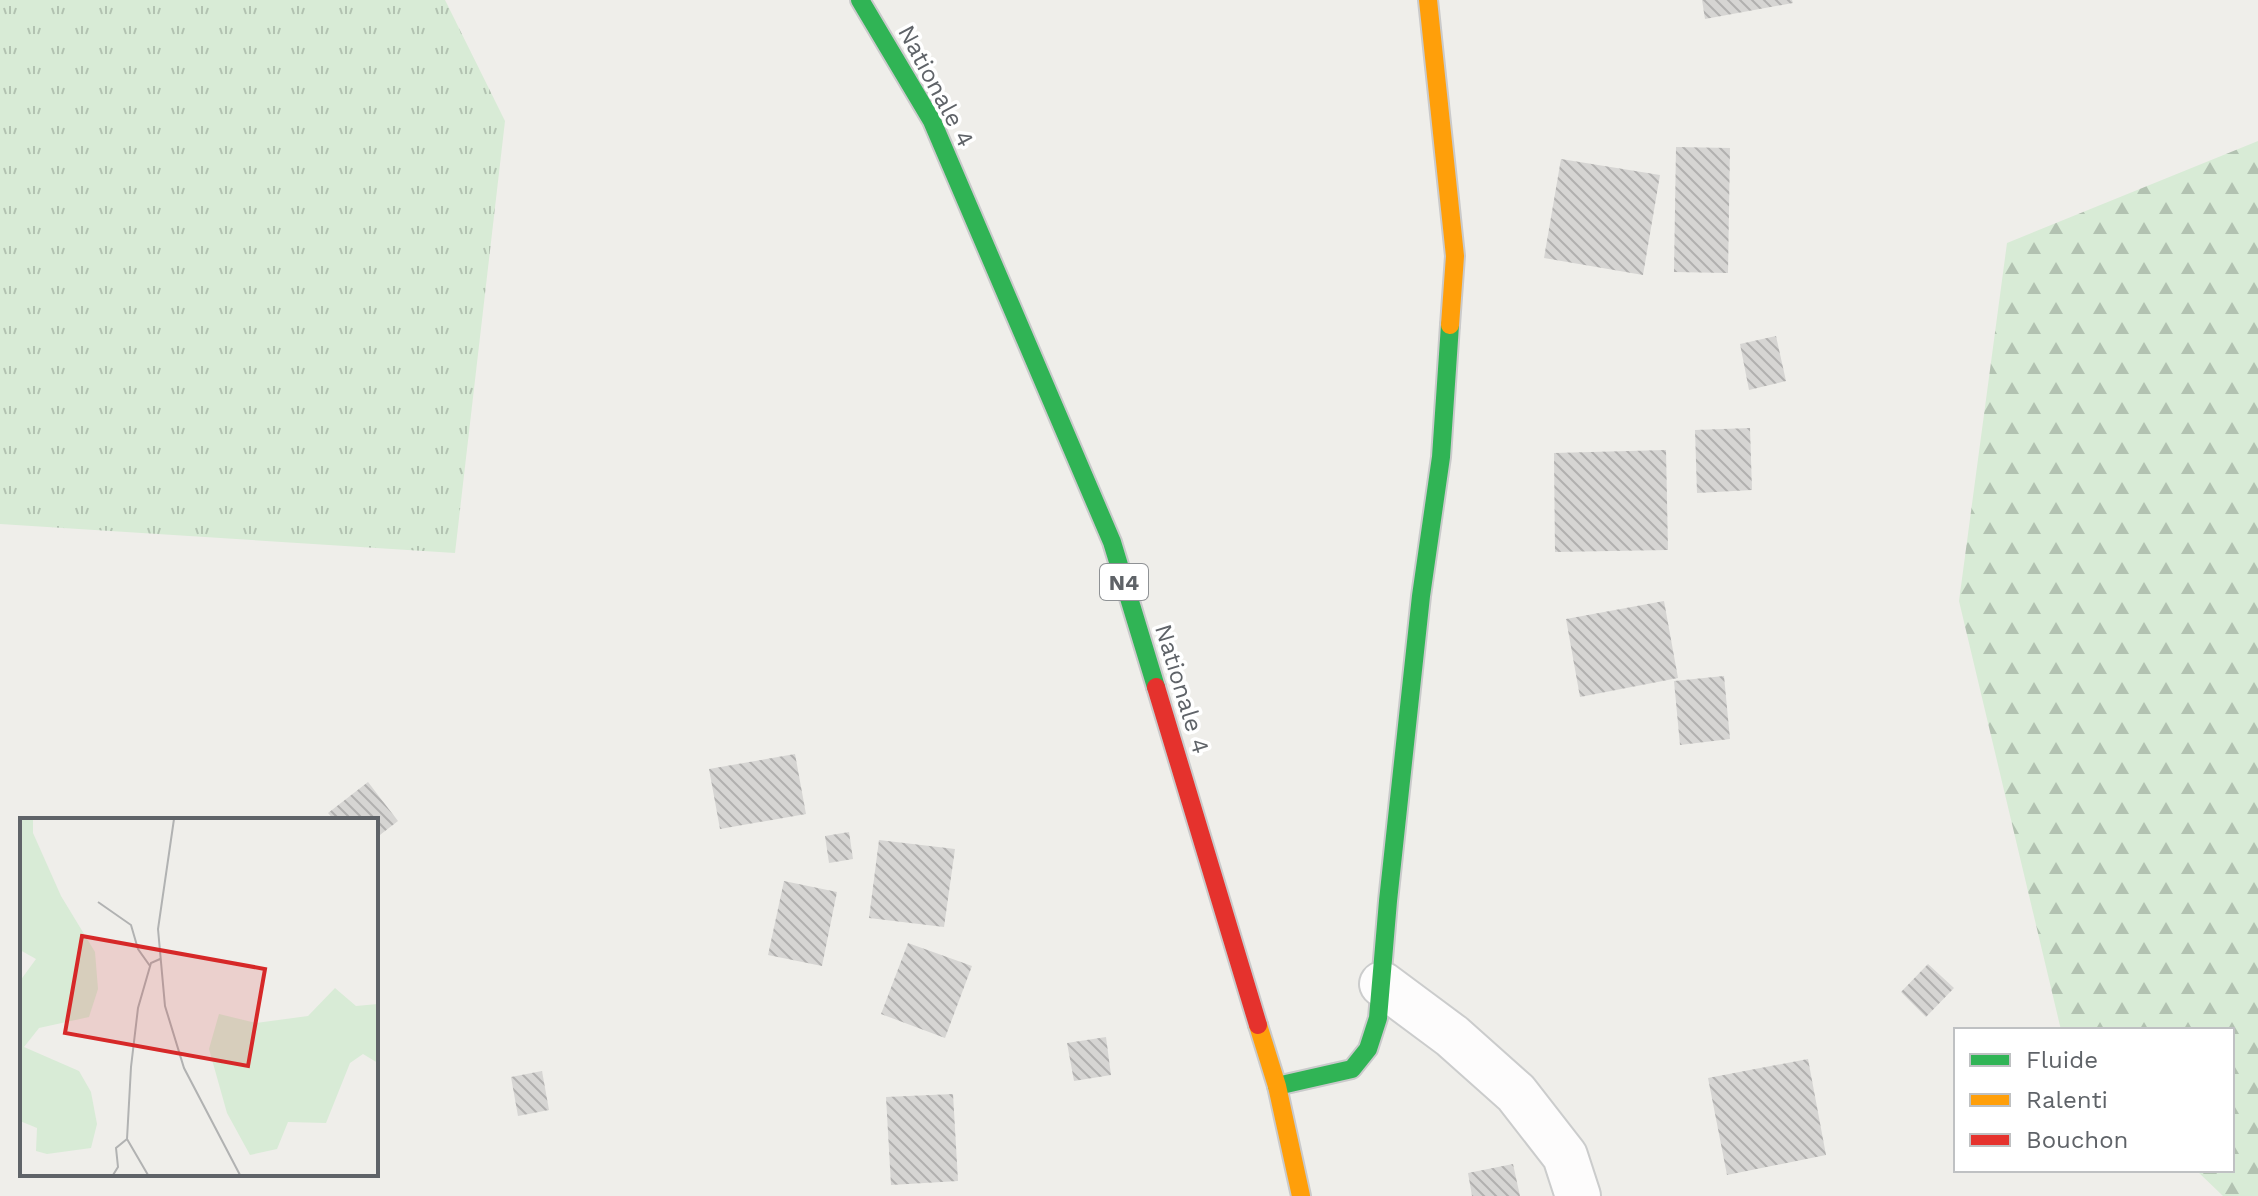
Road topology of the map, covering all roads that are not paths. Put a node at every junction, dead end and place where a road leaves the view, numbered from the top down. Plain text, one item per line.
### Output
1 (860, 0) edge
2 (1428, 0) edge
3 (1382, 984) junction
4 (1277, 1086) junction
5 (1301, 1196) edge
6 (1578, 1196) edge

1 - 4 main road, Nationale 4 / N4
2 - 3 main road
3 - 4 main road
3 - 6 street
4 - 5 main road, Nationale 4 / N4

